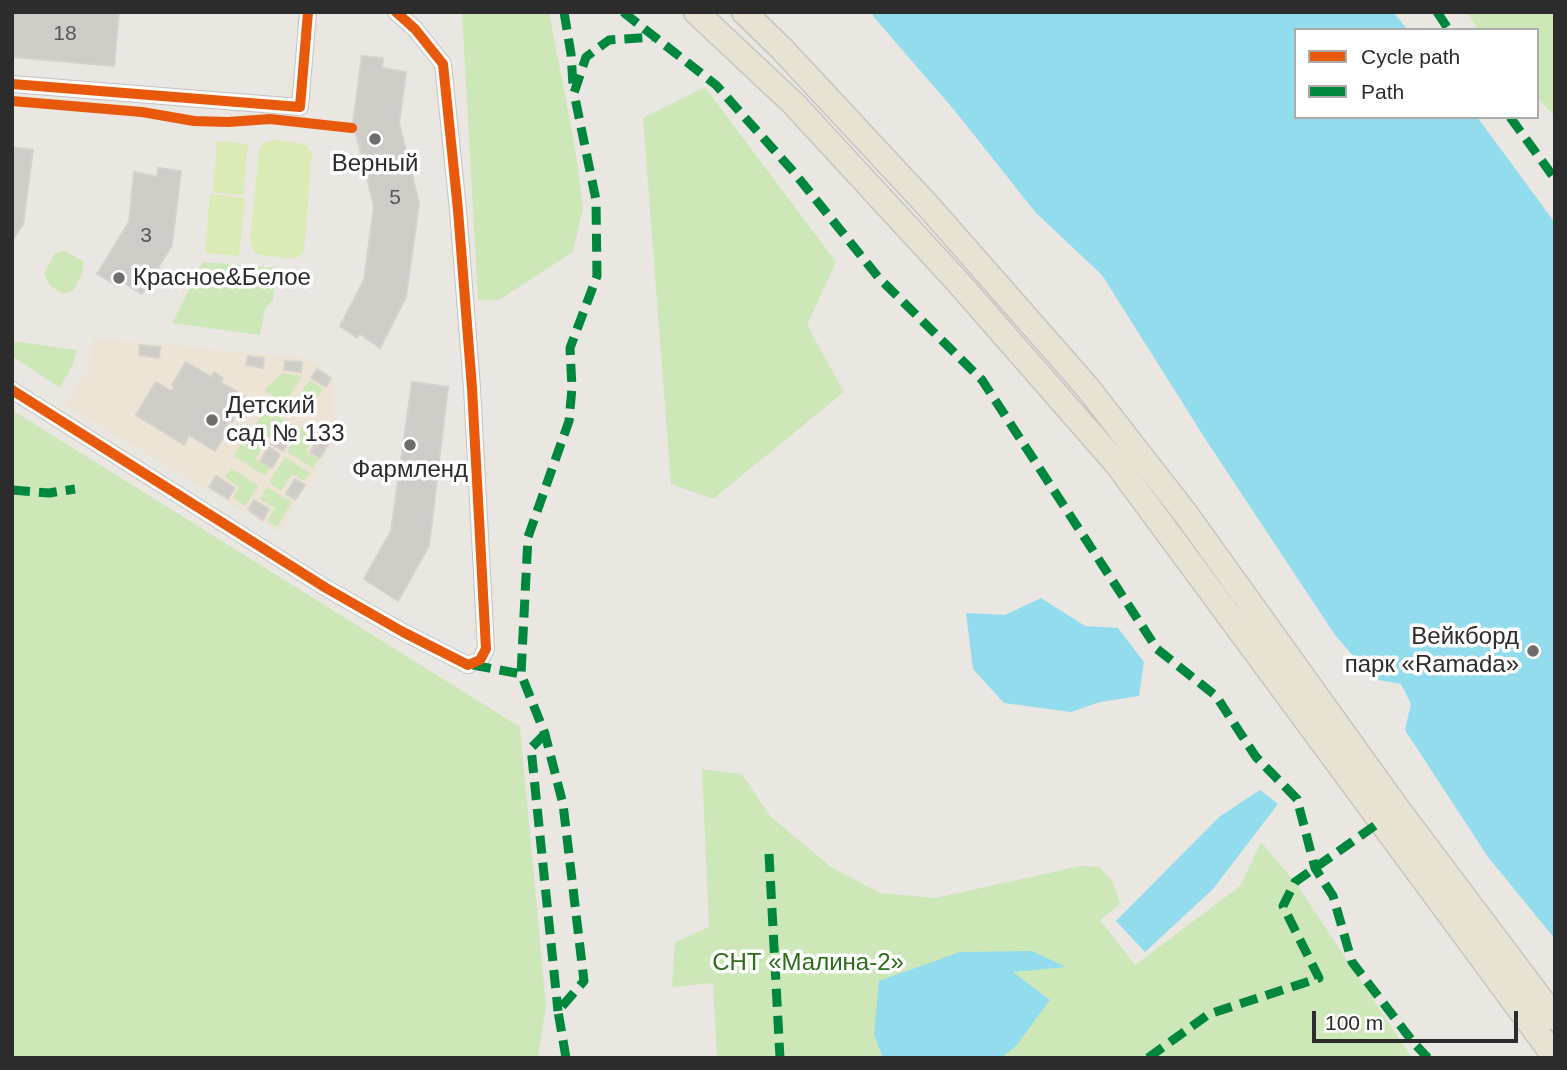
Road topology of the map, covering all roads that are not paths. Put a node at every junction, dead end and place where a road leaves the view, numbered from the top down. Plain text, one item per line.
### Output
1 (308, 12) edge
2 (396, 12) edge
3 (696, 12) edge
4 (744, 12) edge
5 (12, 84) edge
6 (12, 390) edge
7 (1555, 1018) edge
8 (1555, 1057) edge

1 - 5 street
2 - 6 street
3 - 8 main road
4 - 7 main road

